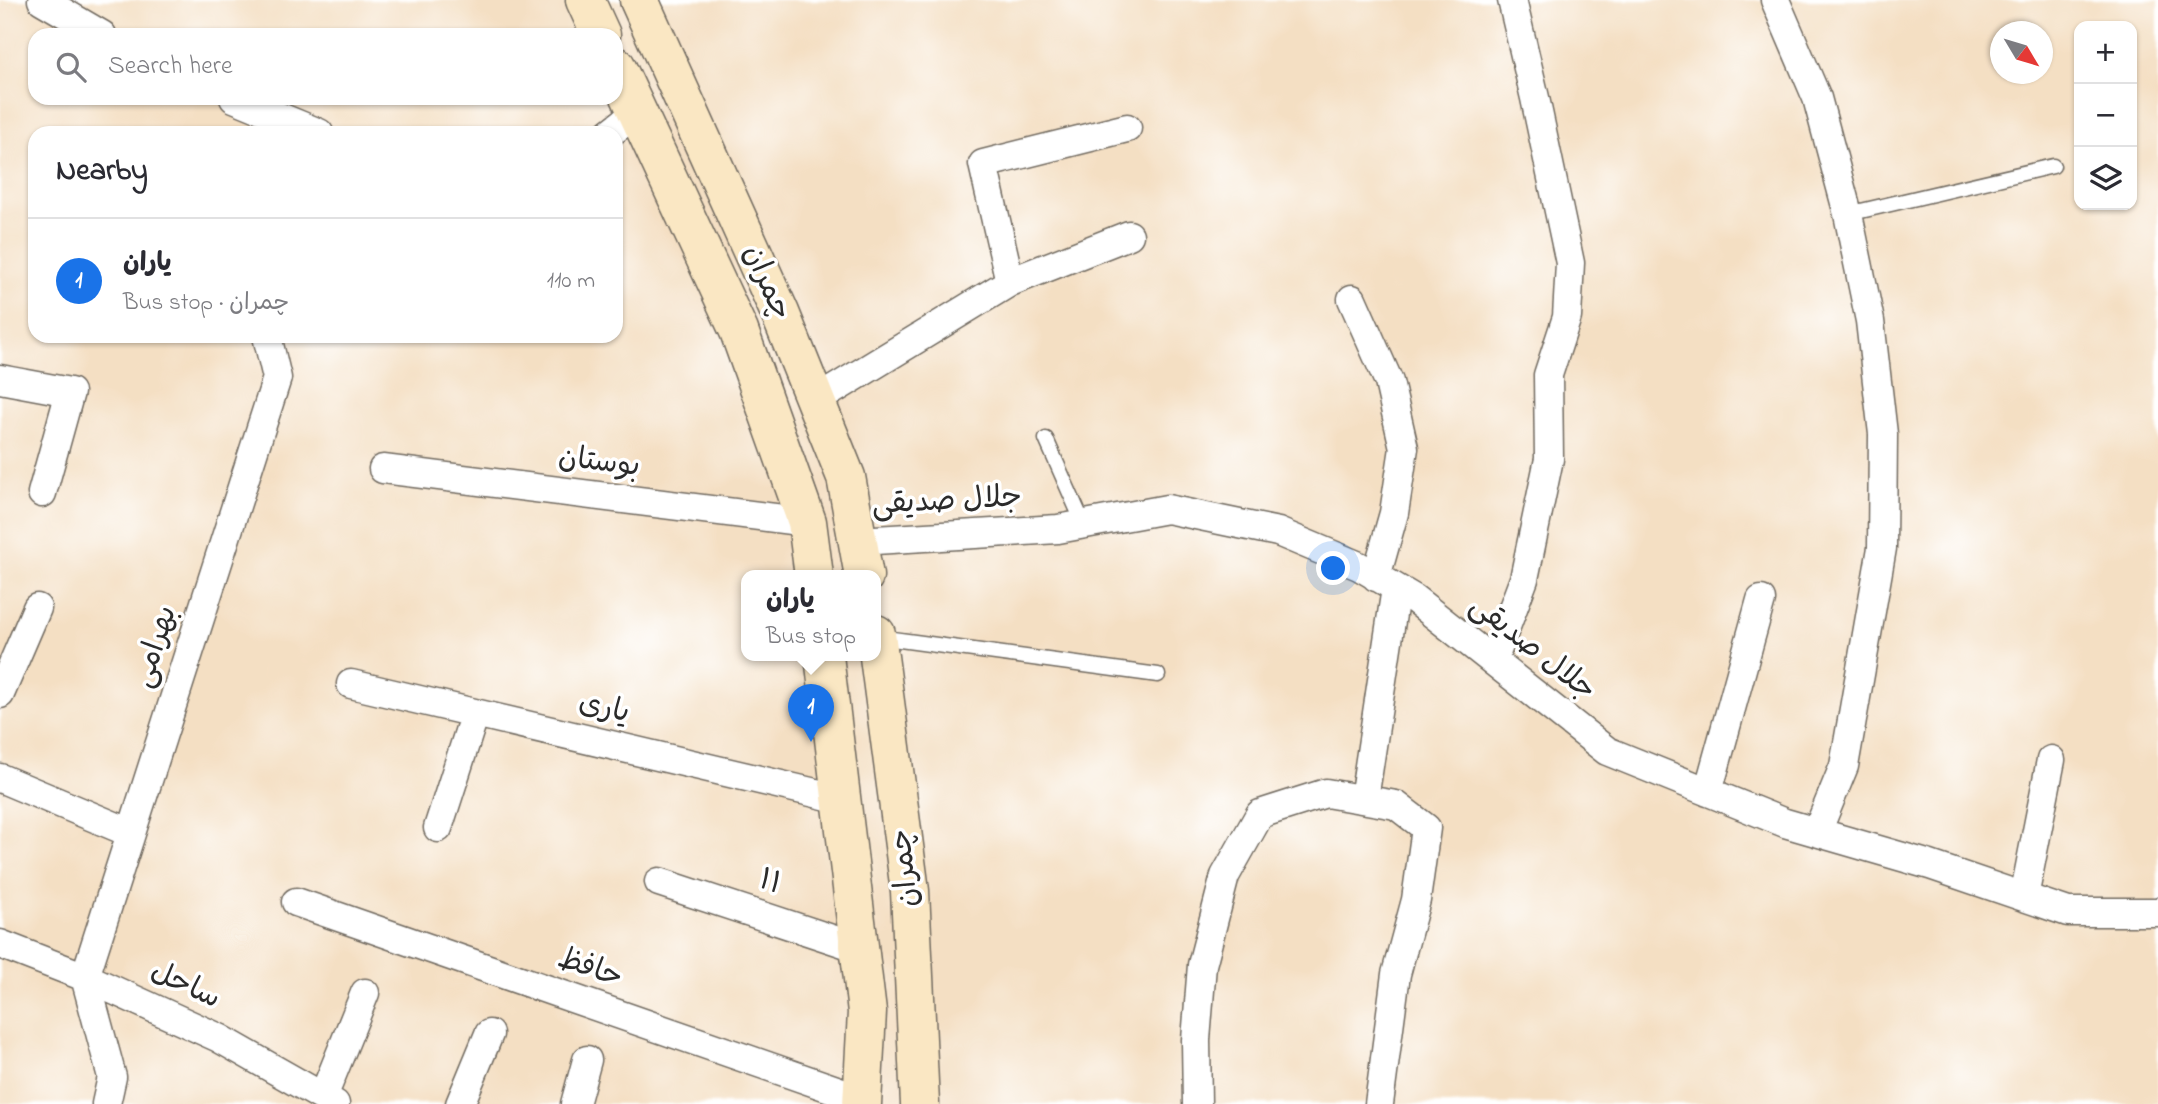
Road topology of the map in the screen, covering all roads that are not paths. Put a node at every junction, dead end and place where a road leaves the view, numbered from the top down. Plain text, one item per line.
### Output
1 (41, 0) edge
2 (585, 0) edge
3 (639, 0) edge
4 (1512, 0) edge
5 (1775, 0) edge
6 (90, 28) edge
7 (598, 28) edge
8 (251, 105) edge
9 (621, 105) edge
10 (624, 123) edge
11 (302, 126) edge
12 (1127, 128) dead end
13 (2053, 166) dead end
14 (1849, 214) junction
15 (1129, 235) dead end
16 (1010, 282) junction
17 (1352, 299) dead end
18 (269, 343) edge
19 (0, 379) edge
20 (815, 401) junction
21 (1046, 439) dead end
22 (383, 469) dead end
23 (42, 493) dead end
24 (807, 522) junction
25 (1084, 525) junction
26 (861, 558) edge
27 (813, 570) edge
28 (1386, 583) junction
29 (1761, 600) dead end
30 (37, 608) dead end
31 (881, 637) edge
32 (825, 661) edge
33 (879, 661) edge
34 (1493, 661) junction
35 (1158, 675) dead end
36 (351, 684) dead end
37 (0, 694) edge
38 (475, 713) junction
39 (2052, 760) dead end
40 (0, 779) edge
41 (1708, 792) junction
42 (841, 799) junction
43 (1364, 799) junction
44 (438, 828) dead end
45 (1818, 832) junction
46 (131, 833) junction
47 (659, 882) dead end
48 (2024, 897) junction
49 (296, 902) dead end
50 (2158, 912) edge
51 (0, 944) edge
52 (859, 948) junction
53 (85, 976) junction
54 (365, 993) dead end
55 (489, 1034) dead end
56 (587, 1060) dead end
57 (329, 1101) edge
58 (862, 1102) edge
59 (106, 1104) edge
60 (460, 1104) edge
61 (575, 1104) edge
62 (920, 1104) edge
63 (1197, 1104) edge
64 (1379, 1104) edge

1 - 6 street
2 - 7 main road
3 - 20 main road, چمران
4 - 34 street
5 - 14 street
8 - 11 street
9 - 10 main road, چمران
10 - 24 main road, چمران
12 - 16 street
13 - 14 lane
14 - 45 street
15 - 16 street
16 - 20 street
17 - 28 street
18 - 46 street, بهرامی
19 - 23 street
20 - 26 main road, چمران
21 - 25 lane
22 - 24 street, بوستان
24 - 27 main road, چمران
25 - 26 street, جلال صدیقی
25 - 28 street, جلال صدیقی
28 - 34 street, جلال صدیقی
28 - 43 street
29 - 41 street
30 - 37 street
31 - 35 lane
32 - 42 main road, چمران
33 - 62 main road, چمران
34 - 41 street, جلال صدیقی
36 - 38 street, یاری
38 - 42 street, یاری
38 - 44 street
39 - 48 street
40 - 46 street
41 - 45 street, جلال صدیقی
42 - 52 main road, چمران
43 - 63 street
43 - 64 street
45 - 48 street, جلال صدیقی
46 - 53 street, بهرامی
47 - 52 street, ۱۱
48 - 50 street, جلال صدیقی
49 - 58 street, حافظ
51 - 53 street, ساحل
52 - 58 main road, چمران
53 - 57 street, ساحل
53 - 59 street
54 - 57 street
55 - 60 street
56 - 61 street

